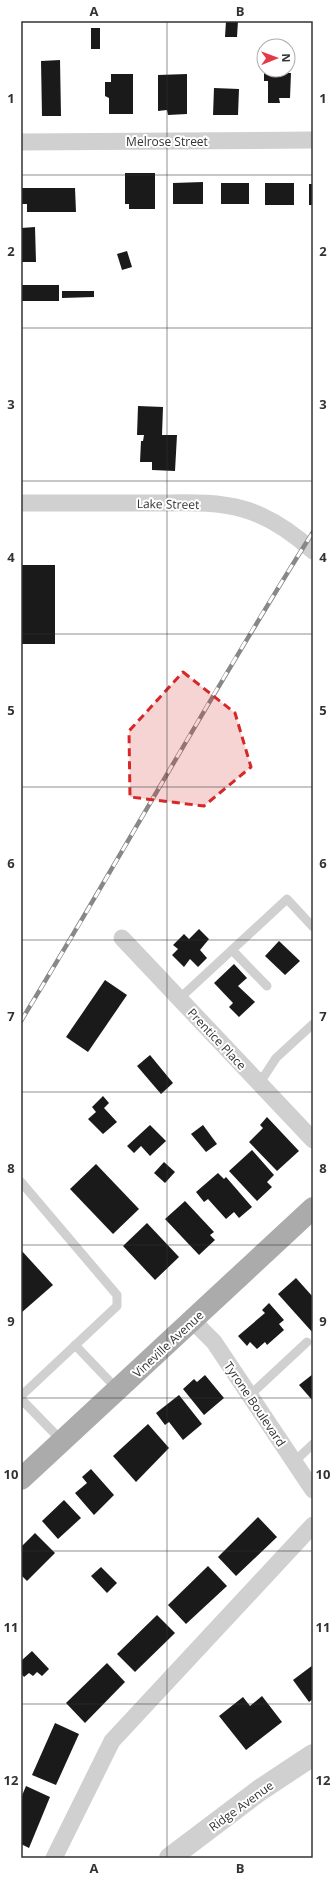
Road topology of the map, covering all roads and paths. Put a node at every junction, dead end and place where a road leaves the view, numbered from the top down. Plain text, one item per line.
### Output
1 (313, 140) edge
2 (21, 142) edge
3 (21, 503) edge
4 (309, 547) edge
5 (313, 927) edge
6 (122, 938) dead end
7 (232, 950) junction
8 (267, 986) dead end
9 (179, 998) junction
10 (313, 1024) edge
11 (260, 1084) junction
12 (313, 1140) edge
13 (21, 1182) edge
14 (313, 1208) edge
15 (193, 1321) junction
16 (307, 1342) dead end
17 (75, 1345) junction
18 (118, 1390) junction
19 (250, 1396) junction
20 (21, 1397) edge
21 (62, 1441) junction
22 (313, 1444) edge
23 (294, 1462) junction
24 (21, 1479) edge
25 (313, 1490) edge
26 (313, 1525) edge
27 (313, 1755) edge
28 (54, 1858) edge
29 (170, 1858) edge

1 - 2 street, Melrose Street
3 - 4 street, Lake Street
5 - 7 lane
6 - 9 street, Prentice Place
7 - 8 lane
7 - 9 lane
9 - 11 street, Prentice Place
10 - 11 lane
11 - 12 street, Prentice Place
13 - 17 lane
14 - 15 main road, Vineville Avenue
15 - 18 main road, Vineville Avenue
15 - 19 street, Tyrone Boulevard
16 - 19 lane
17 - 18 lane
17 - 20 lane
18 - 21 main road, Vineville Avenue
19 - 23 street, Tyrone Boulevard
20 - 21 lane
21 - 24 main road, Vineville Avenue
22 - 23 lane
23 - 25 street, Tyrone Boulevard
26 - 28 street
27 - 29 street, Ridge Avenue

